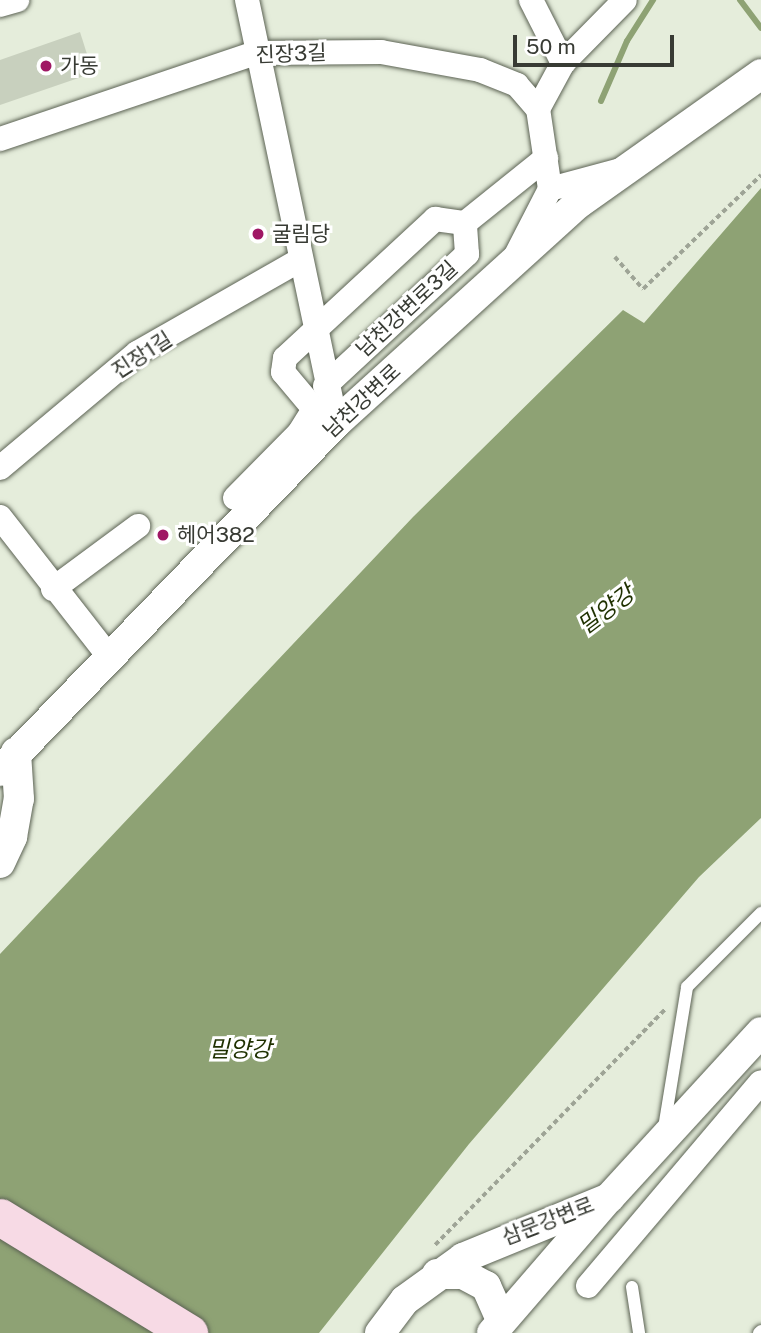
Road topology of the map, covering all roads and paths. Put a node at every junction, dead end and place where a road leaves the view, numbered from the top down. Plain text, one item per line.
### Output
1 (17, 0) edge
2 (247, 0) edge
3 (531, 0) edge
4 (625, 0) edge
5 (0, 5) edge
6 (255, 53) junction
7 (564, 63) junction
8 (761, 74) edge
9 (538, 109) junction
10 (0, 139) edge
11 (546, 158) junction
12 (627, 169) junction
13 (761, 175) edge
14 (550, 189) junction
15 (465, 223) junction
16 (615, 257) dead end
17 (298, 261) junction
18 (512, 264) junction
19 (314, 333) junction
20 (325, 386) junction
21 (336, 423) junction
22 (0, 468) edge
23 (235, 498) dead end
24 (0, 517) edge
25 (138, 526) dead end
26 (53, 589) junction
27 (108, 654) junction
28 (8, 761) edge
29 (0, 863) edge
30 (761, 913) edge
31 (687, 988) junction
32 (761, 1032) edge
33 (761, 1082) edge
34 (664, 1133) junction
35 (609, 1198) junction
36 (0, 1217) edge
37 (435, 1261) junction
38 (588, 1286) dead end
39 (632, 1287) dead end
40 (497, 1327) edge
41 (189, 1333) edge
42 (380, 1333) edge
43 (639, 1333) edge

1 - 5 street
2 - 6 street
3 - 7 street
4 - 7 street
6 - 9 street, 진장3길
6 - 10 street, 진장3길
6 - 17 street
7 - 9 street
8 - 12 street, 남천강변로
9 - 11 street
11 - 14 street
11 - 15 street
12 - 14 street
12 - 18 street, 남천강변로
13 - 16 path
14 - 18 street
15 - 19 street
15 - 20 street, 남천강변로3길
17 - 19 street
17 - 22 street, 진장1길
18 - 21 street, 남천강변로
19 - 20 street
19 - 23 street
20 - 21 street
21 - 27 street, 남천강변로
24 - 26 street
25 - 26 street
26 - 27 street
27 - 28 street, 남천강변로
28 - 29 street
30 - 31 lane
31 - 34 lane
31 - 37 path
32 - 34 street, 삼문강변로
33 - 38 street
34 - 35 street, 삼문강변로
35 - 37 street, 삼문강변로
35 - 40 street
36 - 41 main road
37 - 40 street
37 - 42 street, 삼문강변로
39 - 43 lane

